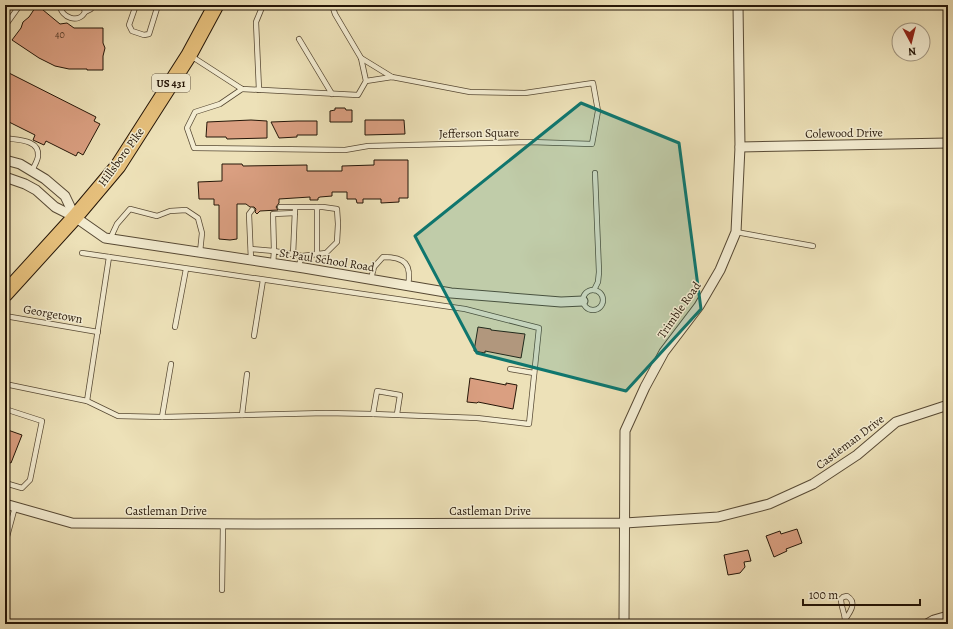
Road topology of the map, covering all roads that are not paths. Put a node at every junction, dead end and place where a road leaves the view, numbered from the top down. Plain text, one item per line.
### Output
1 (20, 5) edge
2 (60, 5) edge
3 (83, 5) edge
4 (93, 5) edge
5 (136, 5) edge
6 (158, 5) edge
7 (216, 5) edge
8 (263, 5) edge
9 (332, 5) edge
10 (738, 5) edge
11 (85, 12) junction
12 (5, 26) edge
13 (300, 39) dead end
14 (189, 55) junction
15 (361, 58) junction
16 (392, 77) junction
17 (366, 81) junction
18 (242, 89) junction
19 (258, 90) junction
20 (332, 94) junction
21 (5, 138) edge
22 (948, 143) edge
23 (740, 147) junction
24 (5, 160) edge
25 (32, 170) junction
26 (595, 173) dead end
27 (5, 176) edge
28 (280, 207) dead end
29 (295, 207) junction
30 (317, 207) junction
31 (252, 210) dead end
32 (295, 213) junction
33 (75, 217) junction
34 (736, 232) junction
35 (110, 239) junction
36 (813, 246) dead end
37 (250, 248) junction
38 (200, 252) junction
39 (274, 252) junction
40 (82, 253) dead end
41 (317, 254) junction
42 (293, 255) junction
43 (302, 256) junction
44 (109, 257) junction
45 (251, 260) junction
46 (273, 264) junction
47 (298, 268) junction
48 (186, 269) junction
49 (263, 280) junction
50 (371, 280) junction
51 (408, 286) junction
52 (594, 290) junction
53 (5, 294) edge
54 (583, 301) junction
55 (5, 316) edge
56 (175, 328) dead end
57 (98, 332) junction
58 (254, 336) dead end
59 (171, 364) dead end
60 (510, 369) dead end
61 (534, 373) junction
62 (247, 374) dead end
63 (5, 384) edge
64 (87, 401) junction
65 (948, 405) edge
66 (5, 409) edge
67 (373, 414) junction
68 (397, 414) junction
69 (242, 415) junction
70 (162, 417) junction
71 (5, 483) edge
72 (5, 504) edge
73 (15, 507) junction
74 (625, 523) junction
75 (223, 524) junction
76 (5, 544) edge
77 (222, 590) dead end
78 (948, 616) edge
79 (846, 618) dead end
80 (624, 624) edge
81 (845, 624) edge
82 (927, 624) edge

1 - 12 lane
2 - 11 lane
3 - 11 lane
4 - 11 lane
5 - 6 lane
7 - 14 main road, Hillsboro Pike / US 431
8 - 19 lane
9 - 15 lane, Jefferson Square
10 - 23 street, Trimble Road
13 - 20 lane
14 - 18 lane
14 - 33 main road, Hillsboro Pike / US 431
15 - 16 lane, Jefferson Square
15 - 17 lane, Jefferson Square
16 - 17 lane, Jefferson Square
16 - 18 lane, Jefferson Square
17 - 20 lane
18 - 19 lane
19 - 20 lane
21 - 25 lane
22 - 23 street, Colewood Drive
23 - 34 street, Trimble Road
24 - 25 street
25 - 33 street
26 - 52 lane
27 - 33 street, St Paul School Road
28 - 29 lane
29 - 30 lane
29 - 32 lane
30 - 41 lane
30 - 41 lane
31 - 37 lane
32 - 39 lane
32 - 42 lane
33 - 35 street, St Paul School Road
33 - 53 main road, Hillsboro Pike / US 431
34 - 36 lane
34 - 74 street, Trimble Road
35 - 38 street, St Paul School Road
35 - 38 lane
37 - 39 lane
37 - 45 lane
38 - 45 street, St Paul School Road
39 - 42 lane
39 - 46 lane
40 - 44 lane
41 - 43 lane
42 - 43 lane
43 - 47 lane
44 - 48 lane
44 - 57 lane
45 - 46 street, St Paul School Road
46 - 47 street, St Paul School Road
47 - 50 street, St Paul School Road
48 - 49 lane
48 - 56 lane
49 - 58 lane
49 - 61 lane
50 - 51 street, St Paul School Road
50 - 51 lane
51 - 54 street, St Paul School Road
52 - 54 lane
52 - 54 lane
55 - 57 lane, Georgetown
57 - 64 lane
59 - 70 lane
60 - 61 lane
61 - 68 lane
62 - 69 lane
63 - 64 lane
64 - 70 lane
65 - 74 street, Castleman Drive
66 - 71 lane
67 - 68 lane
67 - 68 lane
67 - 69 lane
69 - 70 lane
72 - 73 street, Castleman Drive
73 - 75 street, Castleman Drive
73 - 76 lane
74 - 75 street, Castleman Drive
74 - 80 street, Trimble Road
75 - 77 lane
78 - 82 street
79 - 81 lane

